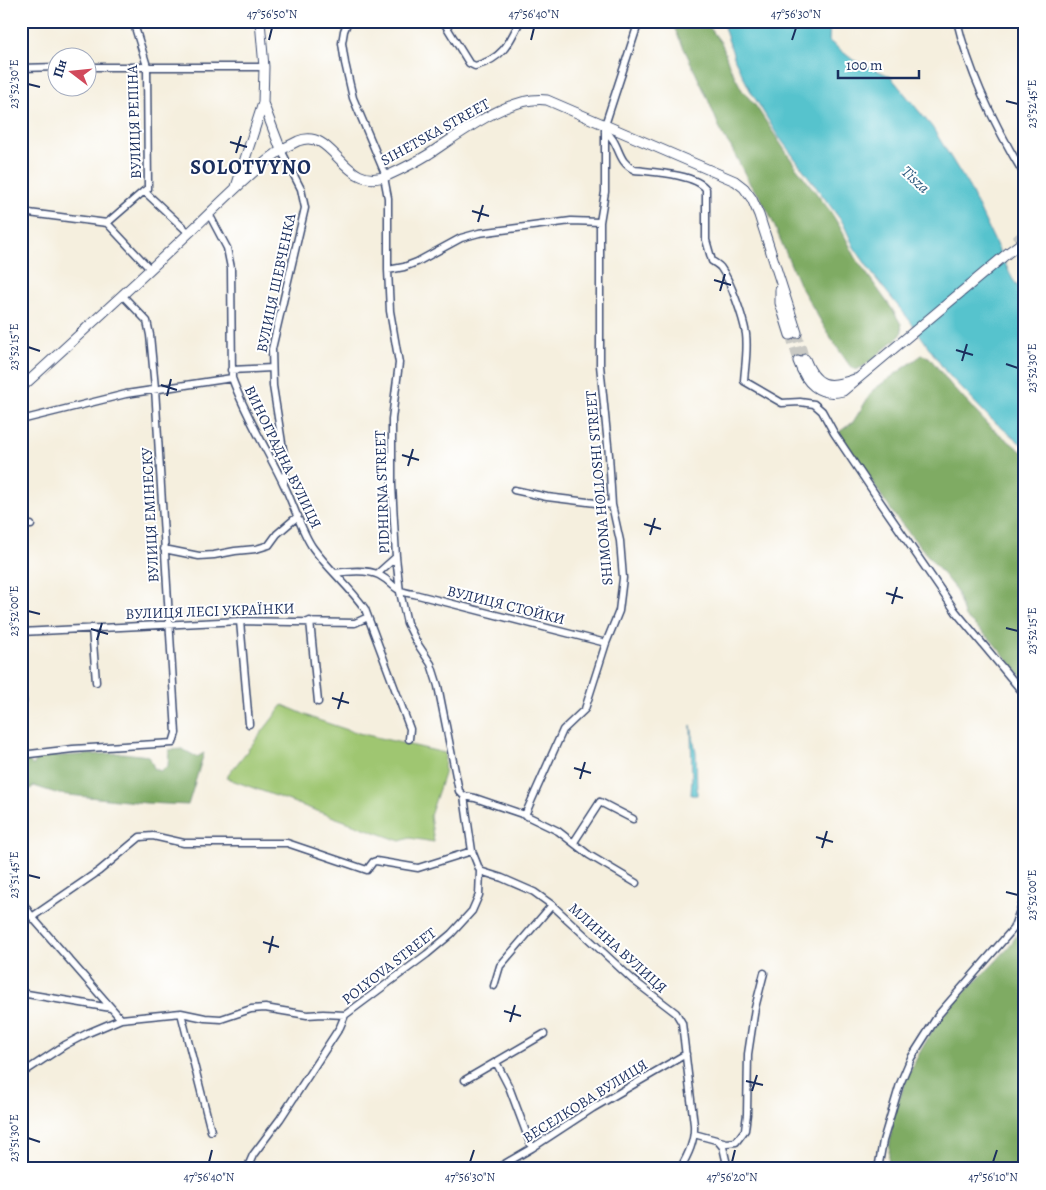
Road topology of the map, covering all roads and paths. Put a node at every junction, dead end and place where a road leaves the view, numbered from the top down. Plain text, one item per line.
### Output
1 (133, 21) edge
2 (260, 21) edge
3 (348, 21) edge
4 (444, 21) edge
5 (520, 21) edge
6 (639, 21) edge
7 (956, 21) edge
8 (147, 66) junction
9 (48, 67) edge
10 (98, 67) edge
11 (264, 67) junction
12 (21, 68) edge
13 (263, 103) junction
14 (605, 128) junction
15 (281, 150) junction
16 (1025, 176) edge
17 (385, 177) junction
18 (236, 188) junction
19 (144, 191) junction
20 (21, 212) edge
21 (209, 214) junction
22 (600, 222) junction
23 (107, 223) junction
24 (189, 233) junction
25 (1018, 242) tunnel mouth
26 (150, 269) junction
27 (388, 270) junction
28 (123, 296) junction
29 (793, 334) tunnel mouth
30 (802, 360) tunnel mouth
31 (272, 368) junction
32 (231, 374) junction
33 (21, 388) edge
34 (155, 388) junction
35 (21, 420) edge
36 (284, 485) junction
37 (514, 490) dead end
38 (612, 505) junction
39 (298, 516) junction
40 (21, 525) edge
41 (31, 525) dead end
42 (164, 550) junction
43 (396, 557) junction
44 (335, 573) junction
45 (377, 574) junction
46 (400, 592) junction
47 (368, 617) junction
48 (240, 621) junction
49 (310, 621) junction
50 (168, 624) junction
51 (92, 628) junction
52 (21, 632) edge
53 (606, 643) junction
54 (96, 682) dead end
55 (21, 683) edge
56 (1025, 695) edge
57 (23, 702) dead end
58 (318, 702) dead end
59 (249, 724) dead end
60 (409, 739) dead end
61 (21, 755) edge
62 (464, 796) junction
63 (525, 815) junction
64 (633, 819) dead end
65 (574, 842) junction
66 (472, 851) junction
67 (480, 871) junction
68 (636, 883) dead end
69 (1025, 897) edge
70 (21, 900) edge
71 (552, 905) junction
72 (32, 917) junction
73 (764, 972) dead end
74 (494, 986) dead end
75 (21, 993) edge
76 (111, 1008) junction
77 (181, 1013) junction
78 (345, 1016) junction
79 (121, 1019) junction
80 (544, 1034) dead end
81 (686, 1054) junction
82 (496, 1062) junction
83 (21, 1074) edge
84 (465, 1080) dead end
85 (211, 1131) dead end
86 (694, 1134) junction
87 (717, 1140) junction
88 (532, 1148) junction
89 (247, 1169) edge
90 (496, 1169) edge
91 (680, 1169) edge
92 (728, 1169) edge
93 (878, 1169) edge

1 - 8 street, ВУЛИЦЯ РЕПІНА
2 - 11 street
3 - 17 street, PIDHIRNA STREET
4 - 5 street
6 - 14 street, SHIMONA HOLLOSHI STREET
7 - 16 street
8 - 10 street
8 - 11 street
8 - 19 street, ВУЛИЦЯ РЕПІНА
9 - 12 street
11 - 13 street
13 - 15 street
13 - 18 street
14 - 17 street, SIHETSKA STREET
14 - 22 street, SHIMONA HOLLOSHI STREET
14 - 29 street, SIHETSKA STREET
14 - 56 street
15 - 17 street, SIHETSKA STREET
15 - 18 street, SIHETSKA STREET
15 - 31 street, ВУЛИЦЯ ШЕВЧЕНКА
17 - 27 street, PIDHIRNA STREET
18 - 21 street, SIHETSKA STREET
19 - 23 street
19 - 24 street
20 - 23 street
21 - 24 street, SIHETSKA STREET
21 - 32 street
22 - 27 street
22 - 38 street, SHIMONA HOLLOSHI STREET
23 - 26 street
24 - 26 street, SIHETSKA STREET
25 - 30 street
26 - 28 street, SIHETSKA STREET
27 - 43 street, PIDHIRNA STREET
28 - 33 street, SIHETSKA STREET
28 - 34 street, ВУЛИЦЯ ЕМІНЕСКУ
31 - 32 street
31 - 36 street, ВУЛИЦЯ ШЕВЧЕНКА
32 - 34 street, ВИНОГРАДНА ВУЛИЦЯ
32 - 36 street, ВИНОГРАДНА ВУЛИЦЯ
34 - 35 street, ВИНОГРАДНА ВУЛИЦЯ
34 - 42 street, ВУЛИЦЯ ЕМІНЕСКУ
36 - 39 street, ВИНОГРАДНА ВУЛИЦЯ
37 - 38 street
38 - 53 street, SHIMONA HOLLOSHI STREET
39 - 42 street
39 - 44 street, ВИНОГРАДНА ВУЛИЦЯ
40 - 41 street
42 - 50 street, ВУЛИЦЯ ЕМІНЕСКУ
43 - 45 street
43 - 46 street, PIDHIRNA STREET
44 - 45 street
44 - 47 street, ВИНОГРАДНА ВУЛИЦЯ
45 - 46 street
46 - 53 street, ВУЛИЦЯ СТОЙКИ
46 - 62 street, PIDHIRNA STREET
47 - 49 street, ВУЛИЦЯ ЛЕСІ УКРАЇНКИ
47 - 60 street, ВИНОГРАДНА ВУЛИЦЯ
48 - 49 street, ВУЛИЦЯ ЛЕСІ УКРАЇНКИ
48 - 50 street, ВУЛИЦЯ ЛЕСІ УКРАЇНКИ
48 - 59 street
49 - 58 street
50 - 51 street, ВУЛИЦЯ ЛЕСІ УКРАЇНКИ
50 - 61 street, ВУЛИЦЯ ЕМІНЕСКУ
51 - 52 street, ВУЛИЦЯ ЛЕСІ УКРАЇНКИ
51 - 54 street
53 - 63 street, SHIMONA HOLLOSHI STREET
55 - 57 street
62 - 63 street
62 - 66 street, POLYOVA STREET
63 - 65 street
64 - 65 street
65 - 68 street
66 - 67 street, POLYOVA STREET
66 - 72 street
67 - 71 street, МЛИННА ВУЛИЦЯ
67 - 78 street, POLYOVA STREET
69 - 93 street
70 - 72 street
71 - 74 street
71 - 81 street, МЛИННА ВУЛИЦЯ
72 - 76 street
73 - 87 street
75 - 76 street
76 - 79 street
77 - 78 street
77 - 79 street
77 - 85 street
78 - 89 street, POLYOVA STREET
79 - 83 street
80 - 82 street
81 - 86 street, МЛИННА ВУЛИЦЯ
81 - 88 street, ВЕСЕЛКОВА ВУЛИЦЯ
82 - 84 street
82 - 88 street
86 - 87 street
86 - 91 street, МЛИННА ВУЛИЦЯ
87 - 92 street
88 - 90 street, ВЕСЕЛКОВА ВУЛИЦЯ

